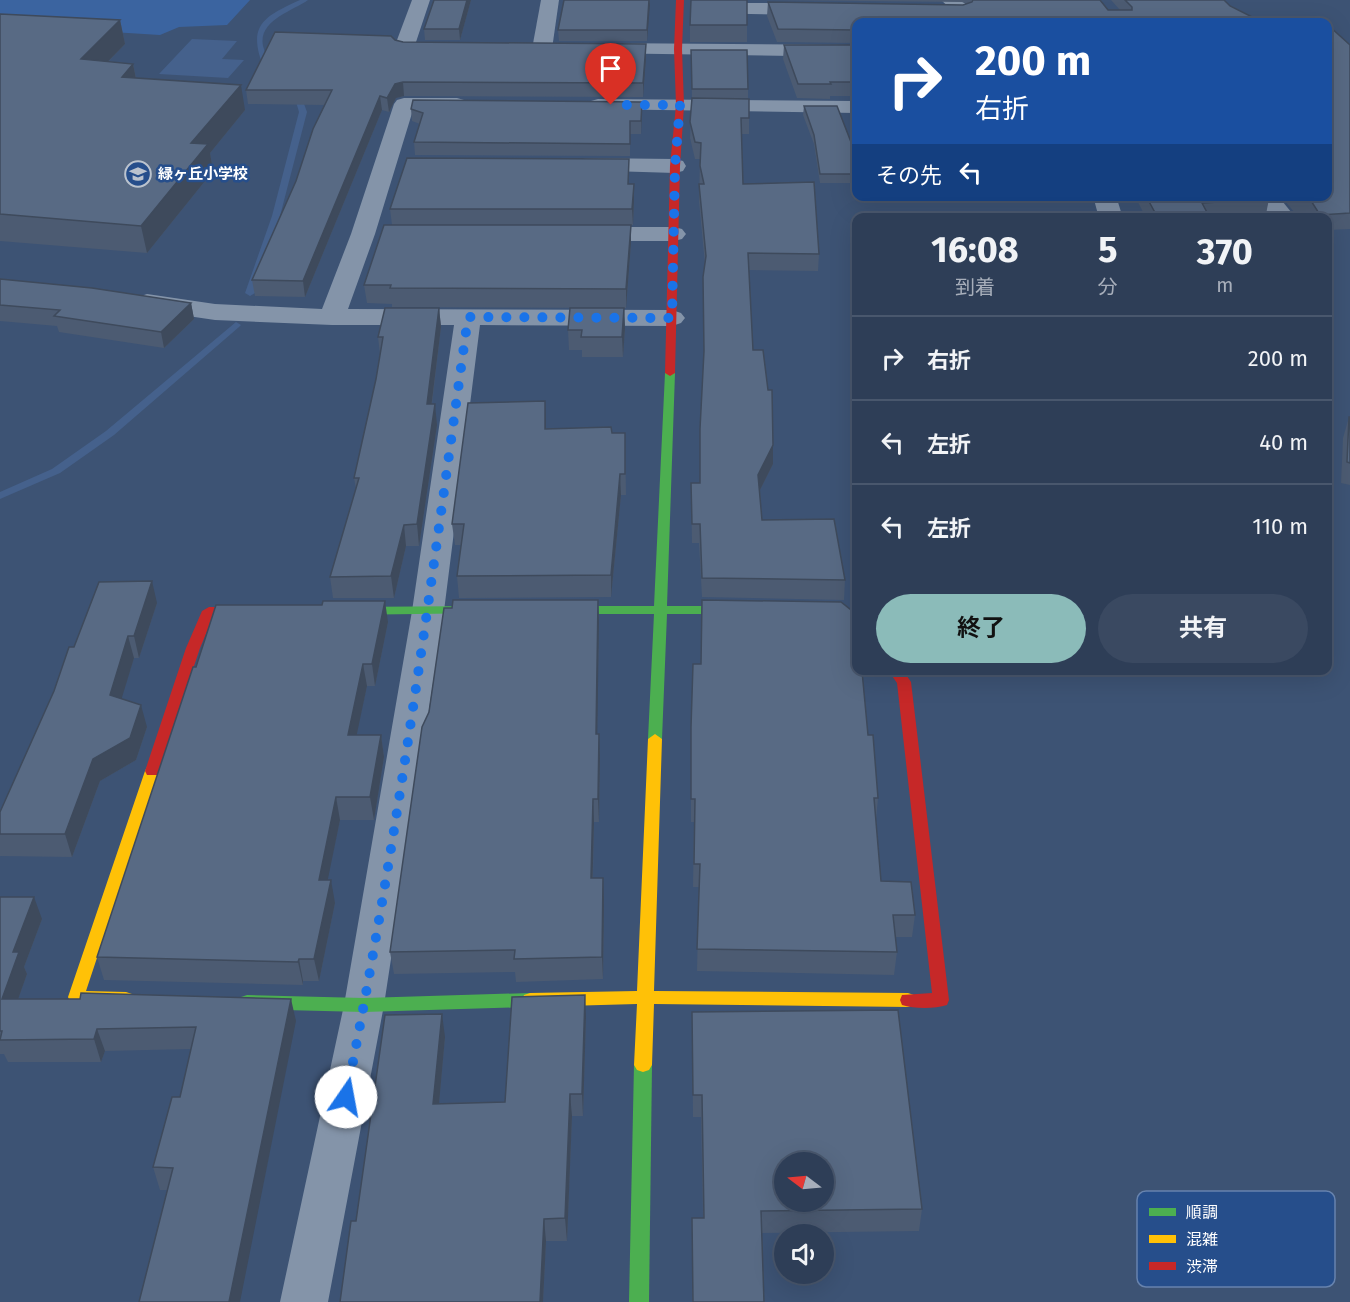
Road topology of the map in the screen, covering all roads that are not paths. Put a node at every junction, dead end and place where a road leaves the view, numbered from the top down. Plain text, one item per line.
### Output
1 (421, 0) edge
2 (550, 0) edge
3 (680, 4) edge
4 (832, 9) edge
5 (462, 48) edge
6 (519, 49) edge
7 (542, 49) junction
8 (565, 49) edge
9 (587, 49) edge
10 (678, 49) junction
11 (852, 51) edge
12 (476, 104) edge
13 (572, 105) edge
14 (680, 105) junction
15 (852, 107) edge
16 (386, 164) junction
17 (409, 164) edge
18 (559, 165) edge
19 (675, 166) junction
20 (1270, 201) edge
21 (1281, 213) edge
22 (363, 234) junction
23 (387, 234) edge
24 (566, 234) edge
25 (674, 234) junction
26 (128, 299) edge
27 (332, 317) junction
28 (468, 317) junction
29 (672, 318) junction
30 (659, 609) junction
31 (497, 610) edge
32 (543, 610) edge
33 (754, 610) edge
34 (278, 611) edge
35 (324, 611) edge
36 (428, 611) junction
37 (790, 611) edge
38 (852, 616) edge
39 (899, 675) edge
40 (644, 997) junction
41 (145, 999) edge
42 (237, 1002) edge
43 (364, 1005) junction
44 (304, 1302) edge
45 (639, 1302) edge

1 - 5 street
2 - 7 street
3 - 4 street
3 - 10 street
6 - 7 street
7 - 8 street
9 - 10 street
10 - 11 street
10 - 14 street
12 - 16 street
13 - 14 street
14 - 15 street
14 - 19 street
16 - 17 street
16 - 22 street
18 - 19 street
19 - 25 street
20 - 21 street
22 - 23 street
22 - 27 street
24 - 25 street
25 - 29 street
26 - 27 street
27 - 28 street
28 - 29 street
28 - 36 street
29 - 30 street
30 - 32 street
30 - 33 street
30 - 40 street
31 - 36 street
34 - 41 street
35 - 36 street
36 - 43 street
37 - 38 street
39 - 40 street
40 - 43 street
40 - 45 street
42 - 43 street
43 - 44 street

